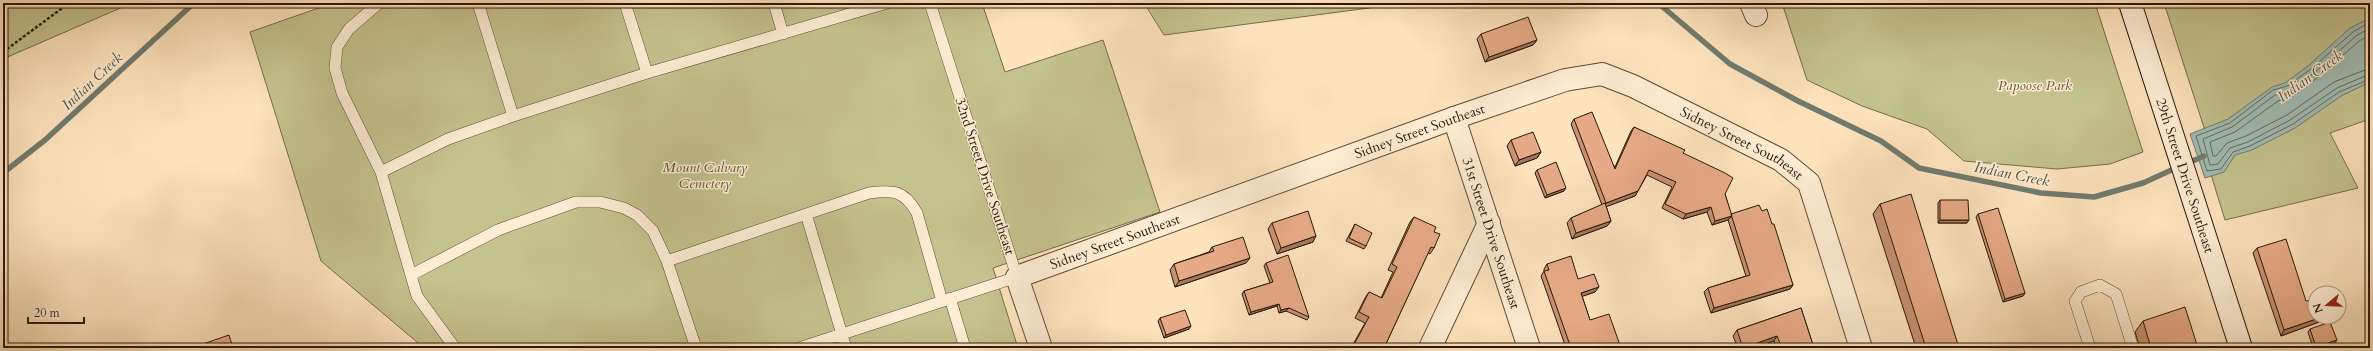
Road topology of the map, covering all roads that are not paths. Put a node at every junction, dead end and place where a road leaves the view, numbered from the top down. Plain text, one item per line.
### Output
1 (379, 3) edge
2 (478, 3) edge
3 (625, 3) edge
4 (774, 3) edge
5 (888, 3) edge
6 (930, 3) edge
7 (2130, 3) edge
8 (783, 34) junction
9 (647, 73) junction
10 (513, 116) junction
11 (1454, 118) junction
12 (380, 172) junction
13 (806, 214) junction
14 (1489, 223) junction
15 (667, 261) junction
16 (411, 275) junction
17 (1018, 276) junction
18 (946, 299) junction
19 (842, 333) junction
20 (454, 348) edge
21 (696, 348) edge
22 (799, 348) edge
23 (846, 348) edge
24 (965, 348) edge
25 (1041, 348) edge
26 (1430, 348) edge
27 (1529, 348) edge
28 (1861, 348) edge
29 (2090, 348) edge
30 (2133, 348) edge
31 (2241, 348) edge

1 - 12 lane
2 - 10 lane
3 - 9 lane
4 - 8 lane
5 - 8 lane
6 - 17 lane, 32nd Street Drive Southeast
7 - 31 street, 29th Street Drive Southeast
8 - 9 lane
9 - 10 lane
10 - 12 lane
11 - 14 street, 31st Street Drive Southeast
11 - 17 street, Sidney Street Southeast
11 - 28 street, Sidney Street Southeast
12 - 16 lane
13 - 15 lane
13 - 18 lane
13 - 19 lane
14 - 26 street
14 - 27 street, 31st Street Drive Southeast
15 - 16 lane
15 - 21 lane
16 - 20 lane
17 - 18 lane
17 - 25 street, 32nd Street Drive Southeast
18 - 19 lane
18 - 24 lane
19 - 22 lane
19 - 23 lane
29 - 30 lane

